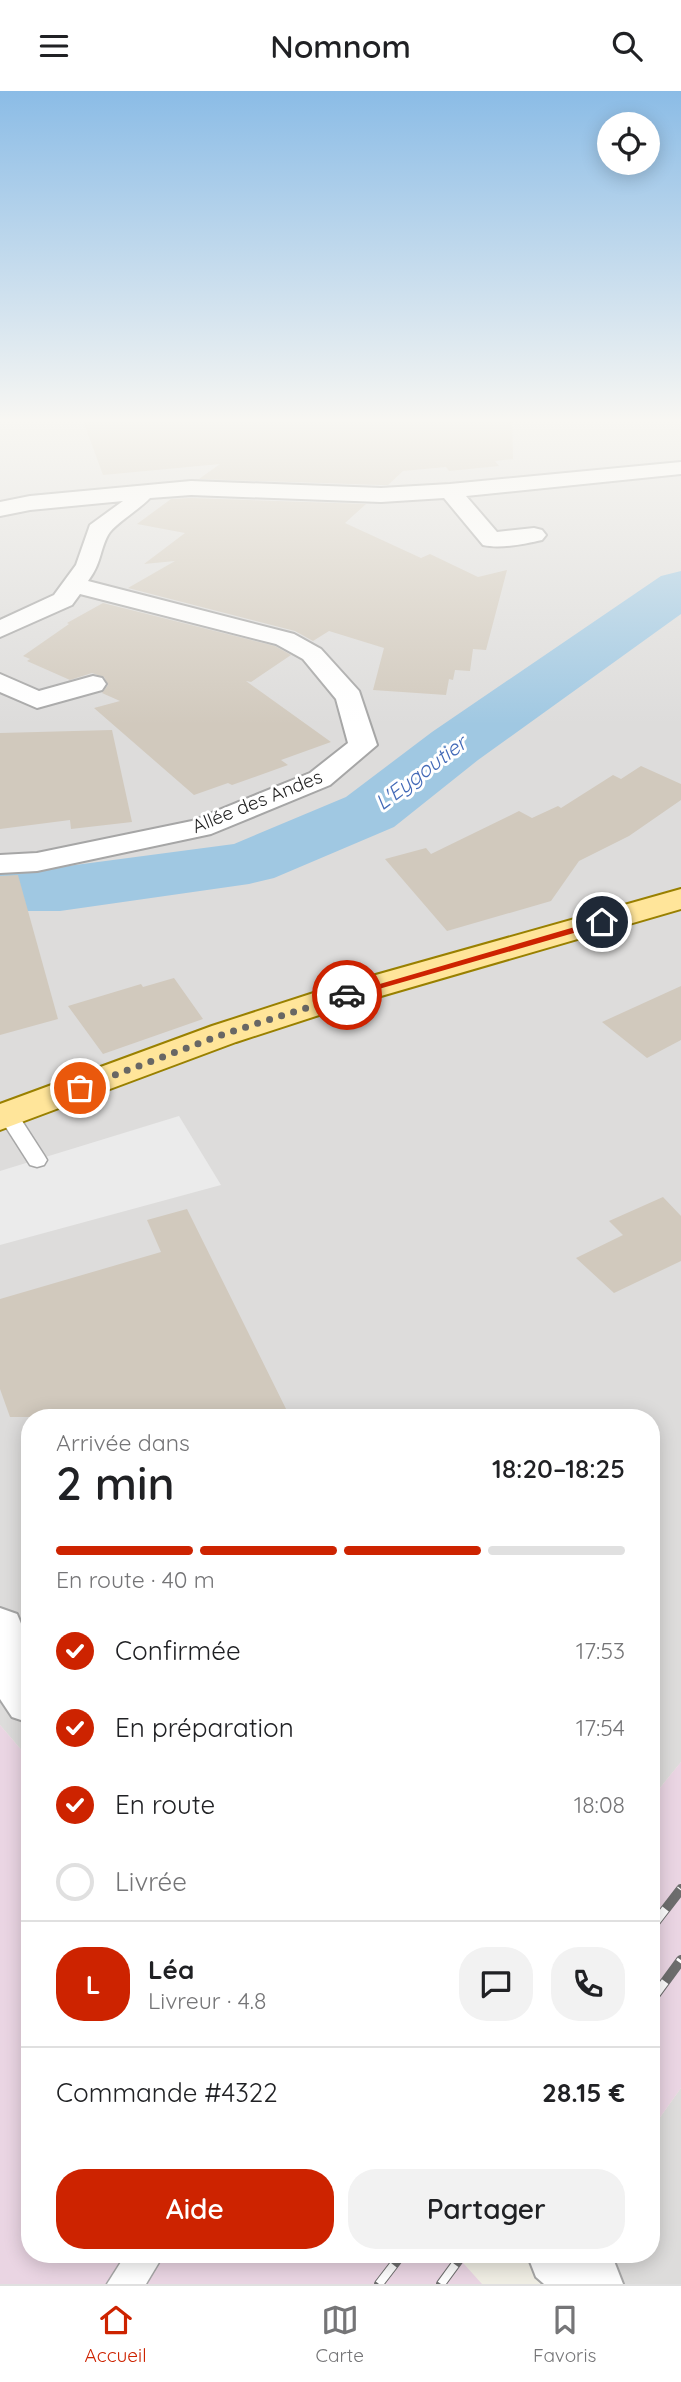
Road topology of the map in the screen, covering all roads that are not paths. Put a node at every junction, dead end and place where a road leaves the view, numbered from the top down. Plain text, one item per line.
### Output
1 (111, 520) edge
2 (475, 520) edge
3 (534, 535) dead end
4 (74, 585) junction
5 (0, 629) edge
6 (0, 682) edge
7 (93, 684) dead end
8 (0, 864) edge
9 (681, 899) edge
10 (4, 1117) edge
11 (37, 1160) dead end
12 (0, 1630) edge
13 (21, 1690) edge
14 (140, 2263) edge
15 (569, 2263) edge
16 (125, 2284) edge
17 (591, 2284) edge

1 - 4 street
2 - 3 street
4 - 5 street
4 - 8 street, Allée des Andes
6 - 7 street
9 - 10 main road
10 - 11 lane
12 - 13 street
14 - 16 lane
15 - 17 street

